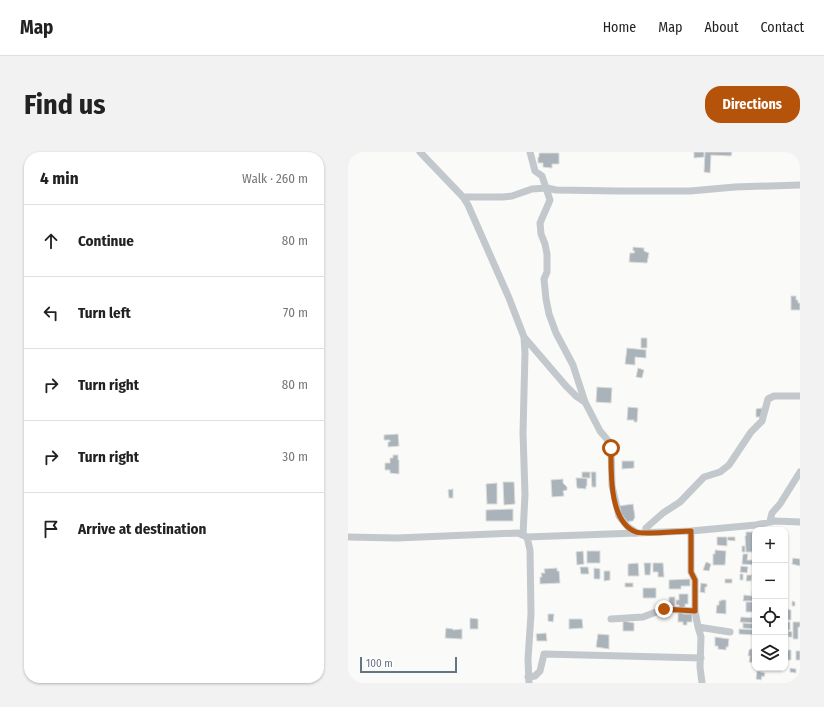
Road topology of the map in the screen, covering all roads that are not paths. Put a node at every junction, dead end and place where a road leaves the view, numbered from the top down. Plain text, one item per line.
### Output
1 (420, 152) edge
2 (530, 152) edge
3 (800, 185) edge
4 (547, 188) junction
5 (464, 197) junction
6 (524, 337) junction
7 (800, 396) edge
8 (585, 402) junction
9 (800, 472) edge
10 (770, 521) junction
11 (800, 522) edge
12 (646, 528) dead end
13 (691, 531) junction
14 (637, 532) junction
15 (525, 536) junction
16 (348, 537) edge
17 (695, 611) junction
18 (611, 619) dead end
19 (698, 627) junction
20 (730, 632) dead end
21 (700, 658) junction
22 (528, 680) edge
23 (702, 683) edge

1 - 5 street
2 - 4 street
3 - 4 street
4 - 5 street
4 - 8 street
5 - 6 street
6 - 8 street
6 - 15 street
7 - 12 street
8 - 14 street
9 - 10 street
10 - 11 street
10 - 13 street
13 - 14 street
13 - 17 street
14 - 15 street
15 - 16 street
15 - 22 street
17 - 18 street
17 - 19 street
19 - 20 street
19 - 21 street
21 - 22 street
21 - 23 street

